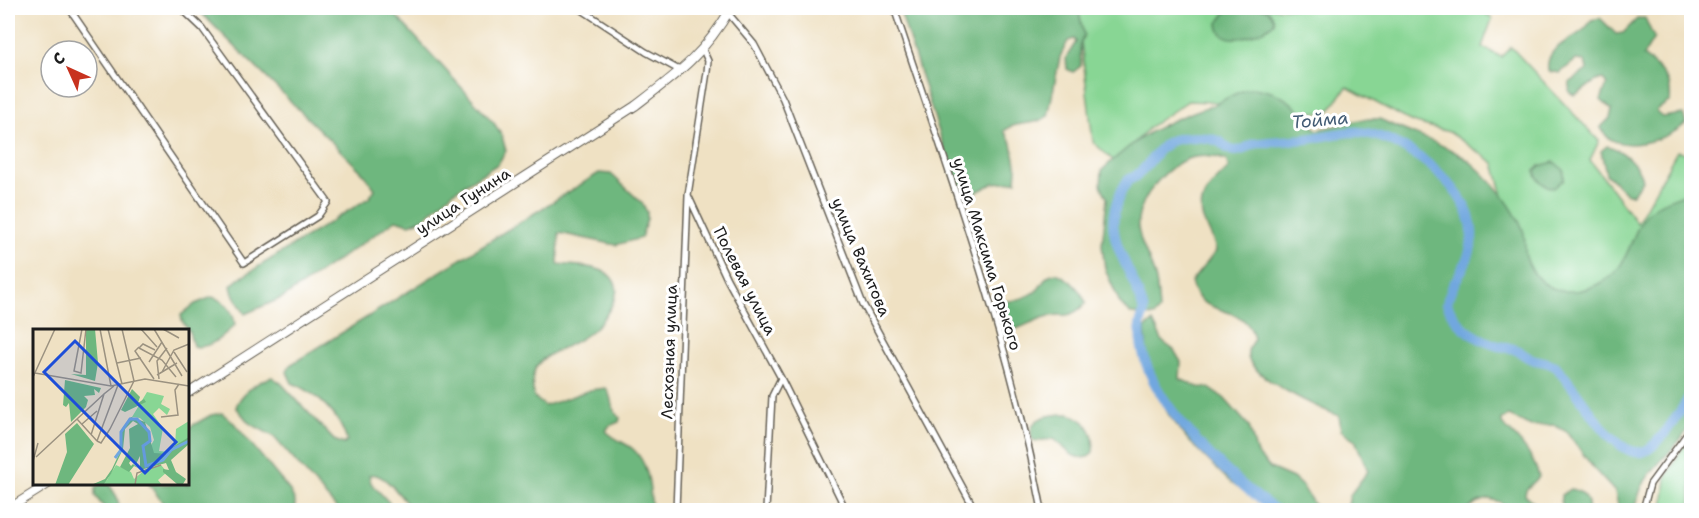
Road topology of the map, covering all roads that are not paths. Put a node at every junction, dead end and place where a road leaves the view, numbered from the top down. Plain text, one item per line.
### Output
1 (69, 8) edge
2 (182, 8) edge
3 (579, 8) edge
4 (894, 8) edge
5 (729, 10) edge
6 (704, 50) junction
7 (681, 71) junction
8 (688, 195) junction
9 (781, 378) junction
10 (189, 392) edge
11 (1692, 427) edge
12 (45, 485) edge
13 (8, 509) edge
14 (676, 510) edge
15 (766, 510) edge
16 (846, 510) edge
17 (975, 510) edge
18 (1042, 510) edge
19 (1644, 510) edge

1 - 2 street
3 - 7 street
4 - 18 street, улица Максима Горького
5 - 6 main road, улица Гунина
5 - 17 street, улица Вахитова
6 - 7 main road, улица Гунина
6 - 8 street
7 - 10 main road, улица Гунина
8 - 9 street, Полевая улица
8 - 14 street, Лесхозная улица
9 - 15 street
9 - 16 street, Полевая улица
11 - 19 street
12 - 13 main road

